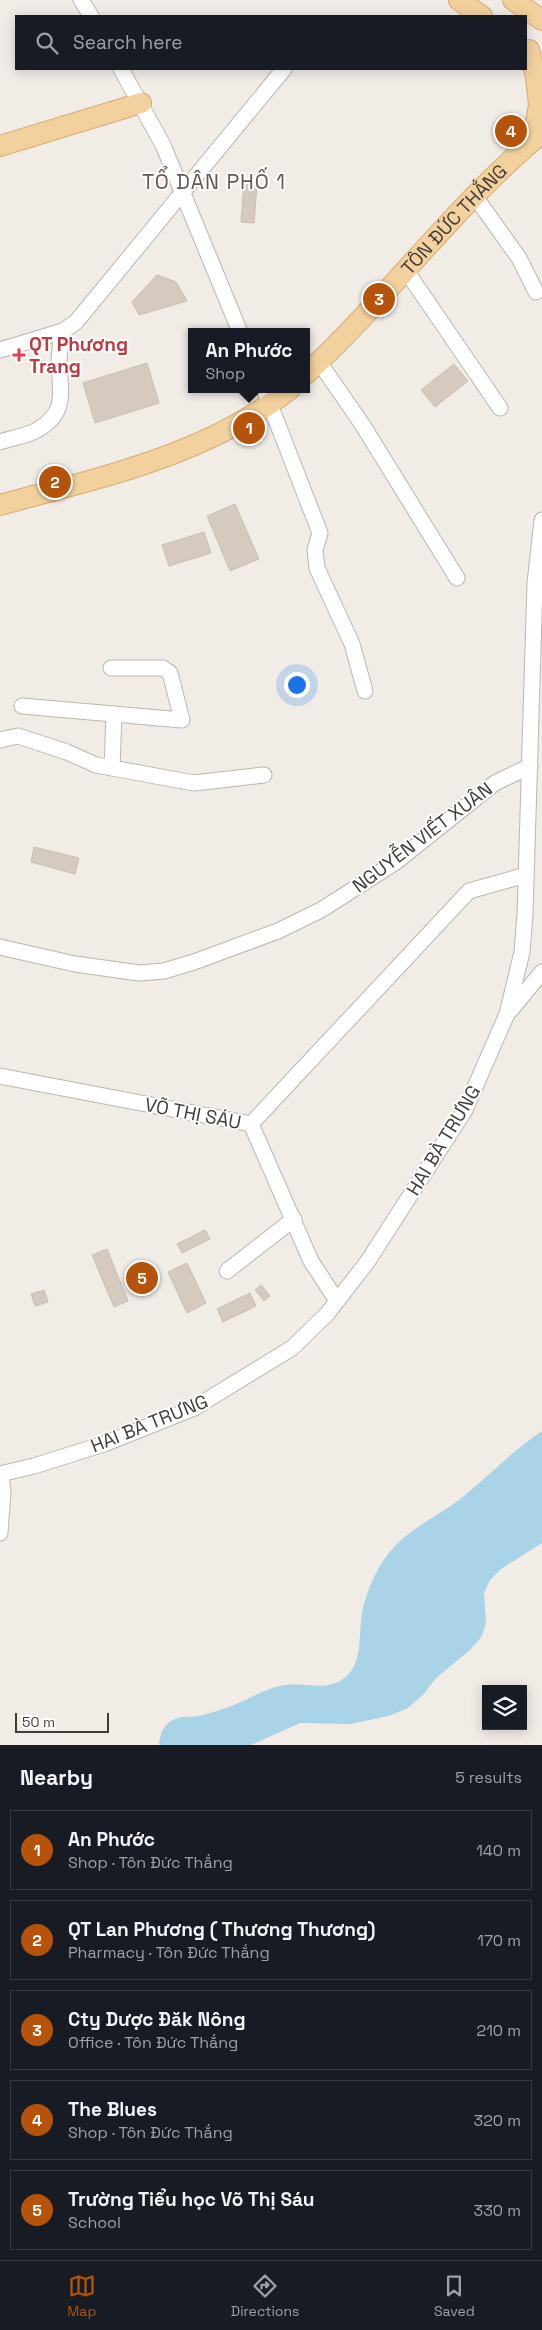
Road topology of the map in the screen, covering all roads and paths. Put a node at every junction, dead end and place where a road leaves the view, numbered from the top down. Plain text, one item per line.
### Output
1 (81, 0) edge
2 (459, 0) edge
3 (513, 0) edge
4 (89, 15) edge
5 (481, 15) edge
6 (542, 20) edge
7 (532, 52) edge
8 (122, 70) edge
9 (283, 70) edge
10 (141, 103) junction
11 (539, 137) edge
12 (0, 146) edge
13 (183, 192) junction
14 (474, 195) junction
15 (405, 269) junction
16 (536, 292) dead end
17 (238, 328) edge
18 (63, 331) junction
19 (0, 350) edge
20 (313, 368) edge
21 (267, 397) edge
22 (500, 408) dead end
23 (0, 442) edge
24 (0, 504) edge
25 (542, 520) edge
26 (458, 578) dead end
27 (111, 668) dead end
28 (365, 692) dead end
29 (22, 706) dead end
30 (114, 714) junction
31 (0, 740) edge
32 (530, 766) junction
33 (112, 768) junction
34 (264, 775) dead end
35 (526, 875) junction
36 (0, 947) edge
37 (542, 972) edge
38 (507, 1014) junction
39 (0, 1076) edge
40 (251, 1124) junction
41 (294, 1219) junction
42 (227, 1271) dead end
43 (337, 1301) junction
44 (0, 1474) edge
45 (0, 1533) edge

1 - 4 street
2 - 5 main road
3 - 6 main road
7 - 11 main road
8 - 10 street
9 - 13 street
10 - 12 main road
10 - 13 street
11 - 14 main road, TÔN ĐỨC THẮNG
13 - 17 street
13 - 18 street
14 - 15 main road, TÔN ĐỨC THẮNG
14 - 16 street
15 - 20 main road, TÔN ĐỨC THẮNG
15 - 22 street
18 - 19 street
18 - 23 street
20 - 26 street
21 - 24 main road
21 - 28 street
25 - 32 street, HAI BÀ TRƯNG
27 - 30 street
29 - 30 street
30 - 33 street
31 - 33 street
32 - 35 street, HAI BÀ TRƯNG
32 - 36 street, NGUYỄN VIẾT XUÂN
33 - 34 street
35 - 38 street, HAI BÀ TRƯNG
35 - 40 street
37 - 38 street
38 - 43 street, HAI BÀ TRƯNG
39 - 40 street, VÕ THỊ SÁU
40 - 41 street, VÕ THỊ SÁU
41 - 42 street
41 - 43 street, VÕ THỊ SÁU
43 - 44 street, HAI BÀ TRƯNG
44 - 45 street

